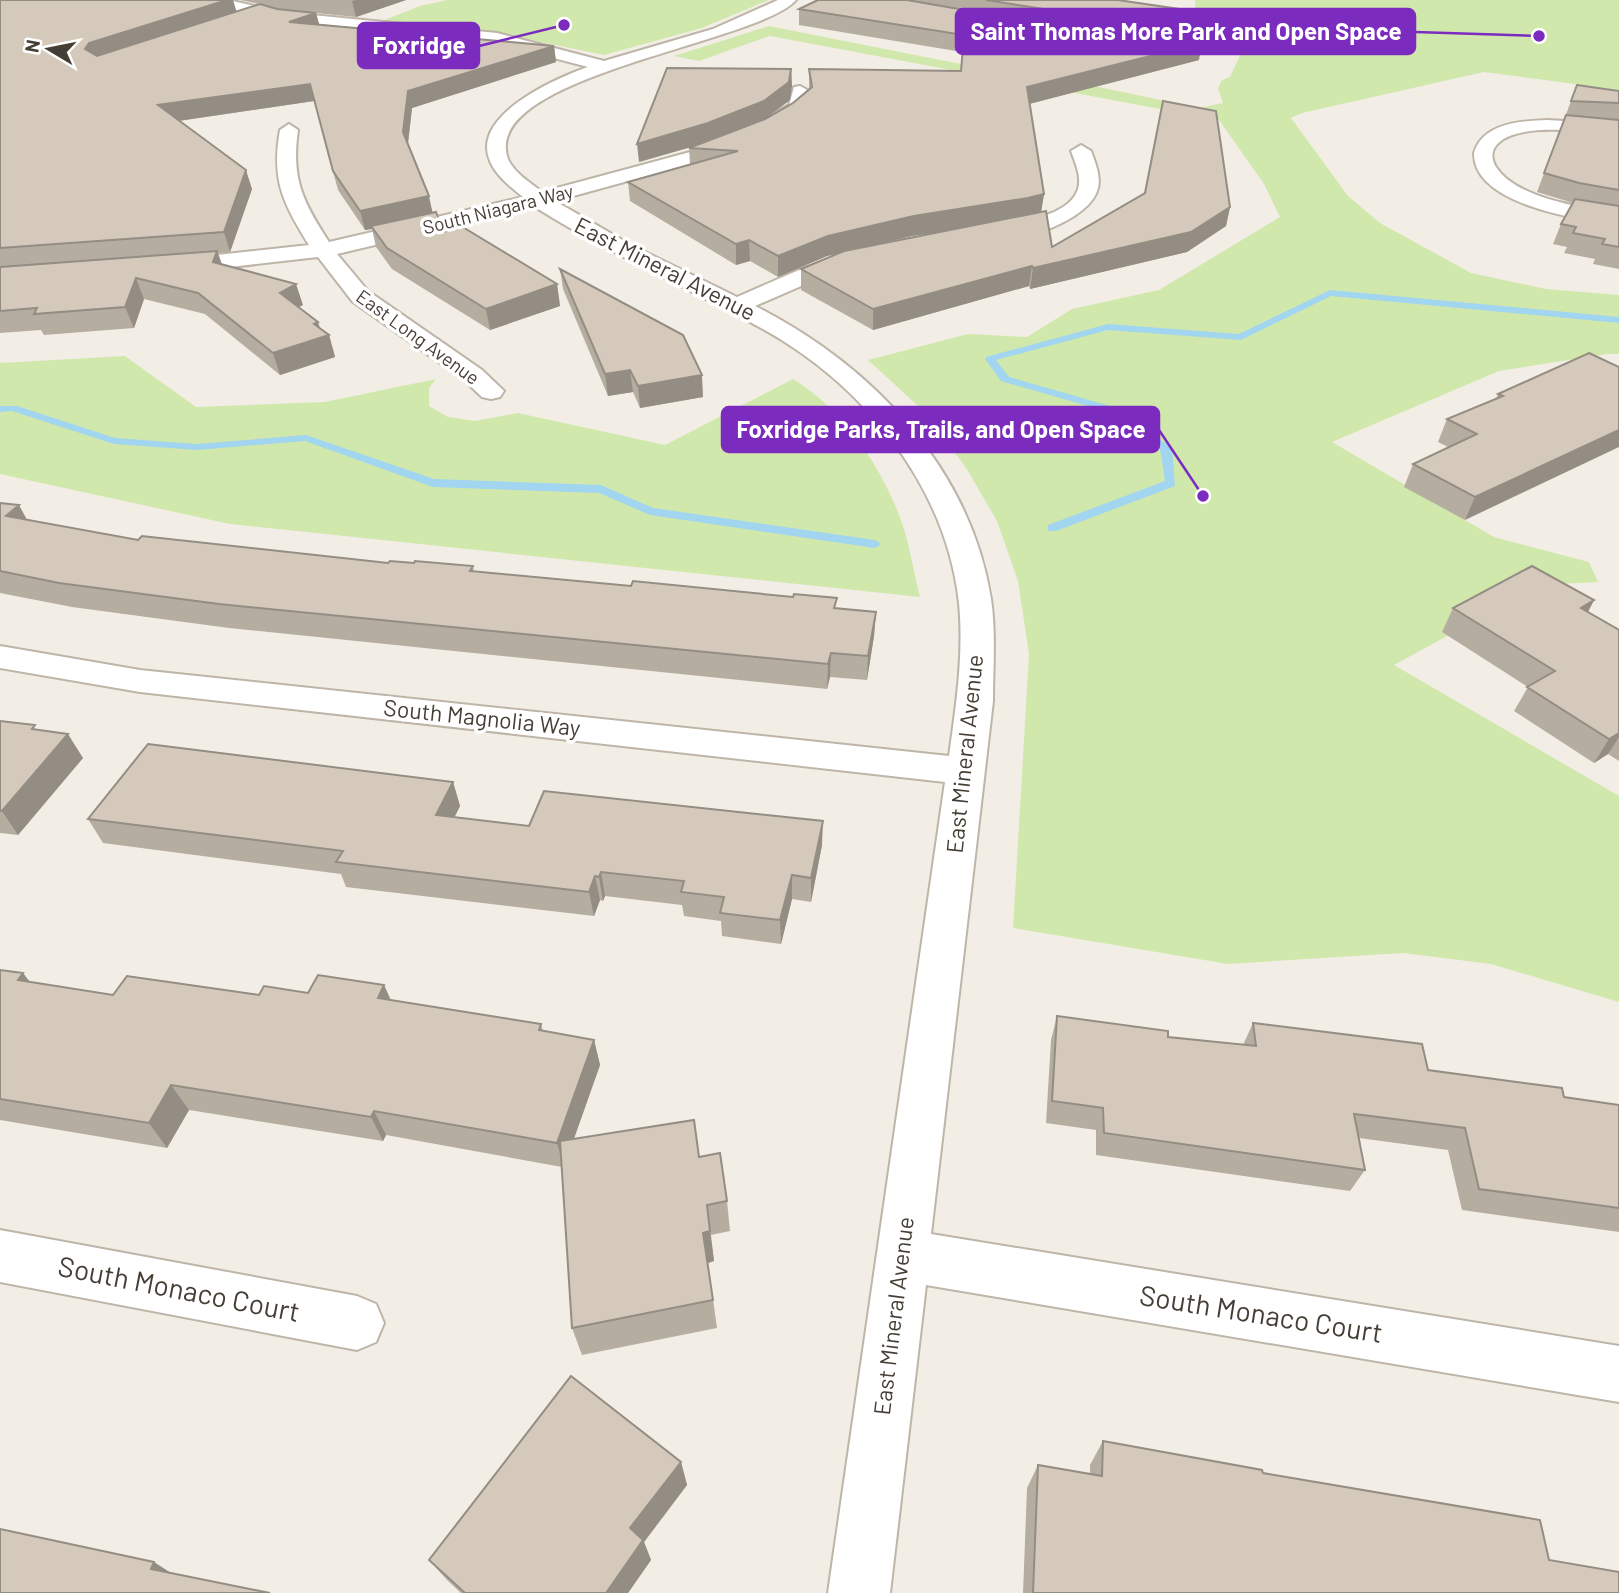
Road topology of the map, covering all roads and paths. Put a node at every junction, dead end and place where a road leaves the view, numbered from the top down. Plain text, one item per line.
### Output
1 (210, 0) edge
2 (789, 0) edge
3 (294, 3) dead end
4 (263, 13) junction
5 (238, 21) edge
6 (605, 66) junction
7 (800, 91) dead end
8 (289, 130) dead end
9 (1619, 130) edge
10 (1082, 152) dead end
11 (537, 200) junction
12 (1619, 219) edge
13 (978, 236) edge
14 (325, 250) junction
15 (872, 255) edge
16 (145, 269) edge
17 (738, 305) junction
18 (491, 391) dead end
19 (0, 657) edge
20 (966, 771) junction
21 (902, 1255) junction
22 (0, 1256) edge
23 (357, 1323) dead end
24 (1619, 1374) edge
25 (859, 1593) edge

1 - 4 street
2 - 6 street, East Mineral Avenue
3 - 4 street
4 - 5 street
4 - 6 street
6 - 11 street, East Mineral Avenue
7 - 11 street, South Niagara Way
8 - 14 street, East Long Avenue
9 - 12 street
10 - 13 street
11 - 14 street, South Niagara Way
11 - 17 street, East Mineral Avenue
14 - 16 street, South Niagara Way
14 - 18 street, East Long Avenue
15 - 17 street
17 - 20 street, East Mineral Avenue
19 - 20 street, South Magnolia Way
20 - 21 street, East Mineral Avenue
21 - 24 street, South Monaco Court
21 - 25 street, East Mineral Avenue
22 - 23 street, South Monaco Court

